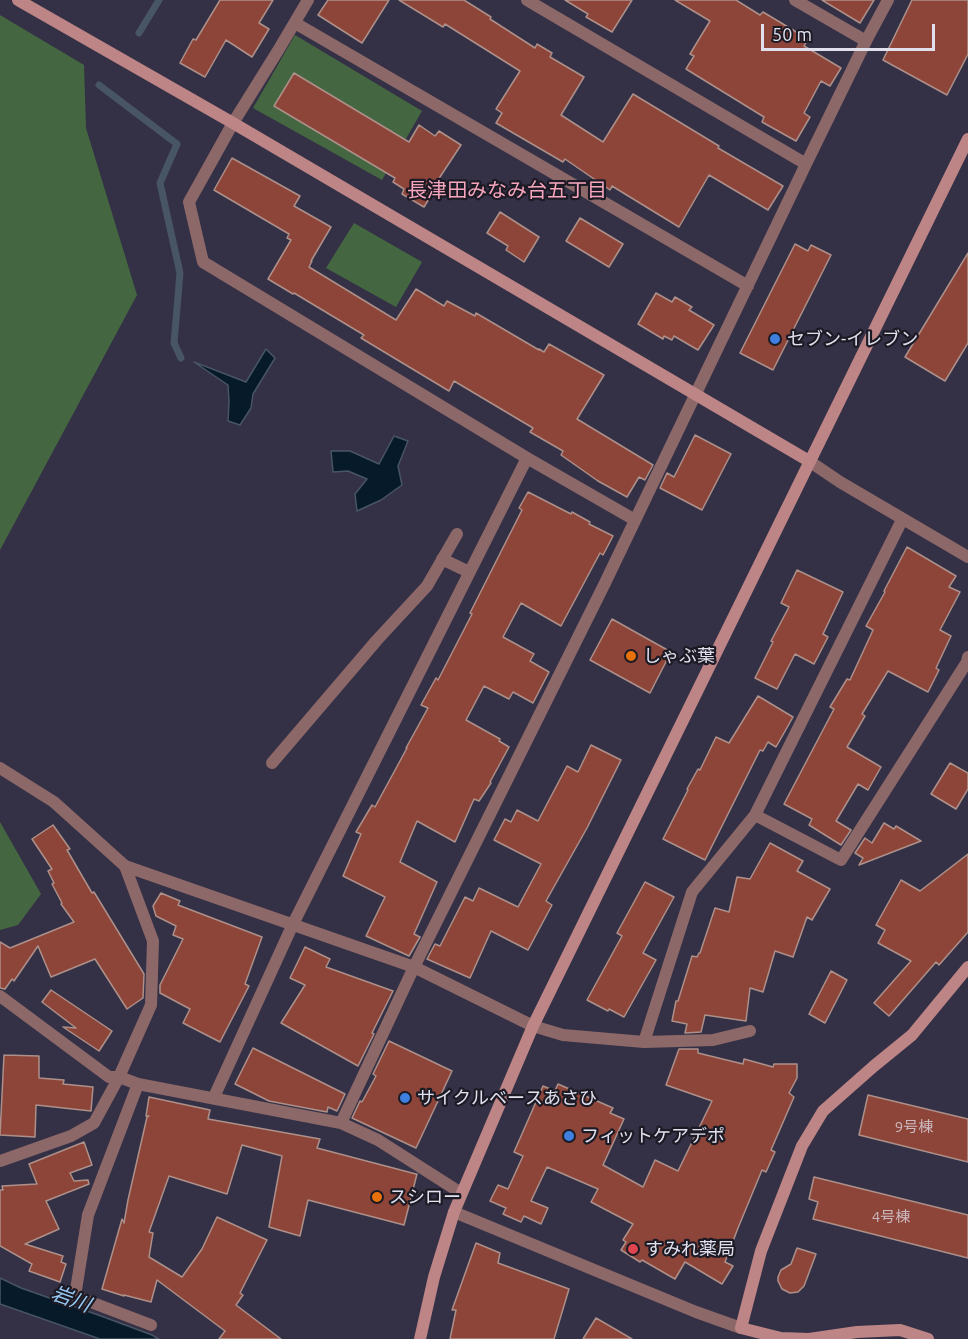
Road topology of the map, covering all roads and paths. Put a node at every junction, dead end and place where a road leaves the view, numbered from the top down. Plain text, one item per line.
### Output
1 (308, 0) edge
2 (527, 0) edge
3 (795, 0) edge
4 (888, 0) edge
5 (26, 2) edge
6 (295, 23) junction
7 (866, 41) junction
8 (233, 123) junction
9 (968, 139) edge
10 (806, 164) junction
11 (748, 286) junction
12 (695, 393) junction
13 (527, 458) junction
14 (809, 460) junction
15 (902, 519) junction
16 (635, 520) junction
17 (457, 534) dead end
18 (968, 557) edge
19 (442, 559) junction
20 (470, 572) junction
21 (968, 657) edge
22 (272, 763) dead end
23 (0, 768) edge
24 (755, 815) junction
25 (125, 866) junction
26 (293, 924) junction
27 (414, 967) junction
28 (968, 967) edge
29 (0, 996) edge
30 (533, 1026) junction
31 (750, 1031) dead end
32 (644, 1042) junction
33 (119, 1077) junction
34 (138, 1084) junction
35 (214, 1098) junction
36 (341, 1123) junction
37 (0, 1161) edge
38 (461, 1193) junction
39 (454, 1212) junction
40 (151, 1325) dead end
41 (741, 1328) junction
42 (420, 1339) edge
43 (809, 1339) edge
44 (928, 1339) edge

1 - 6 street
2 - 10 street
3 - 7 street
4 - 7 street
5 - 8 street
6 - 8 street
6 - 11 street
7 - 10 street
8 - 12 street
8 - 13 street
9 - 14 street
10 - 11 street
11 - 12 street
12 - 14 street
12 - 16 street
13 - 16 street
13 - 20 street
14 - 15 street
14 - 30 street
15 - 18 street
15 - 24 street
16 - 27 street
17 - 19 street
19 - 20 street
19 - 22 street
20 - 26 street
21 - 24 street
23 - 25 street
24 - 32 street
25 - 26 street
25 - 33 street
26 - 27 street
26 - 35 street
27 - 30 street
27 - 36 street
28 - 41 street
29 - 33 street
30 - 32 street
30 - 38 street
31 - 32 street
33 - 34 street
33 - 37 street
34 - 35 street
34 - 40 street
35 - 36 street
36 - 38 street
38 - 39 street
39 - 41 street
39 - 42 street
41 - 43 street
43 - 44 street

